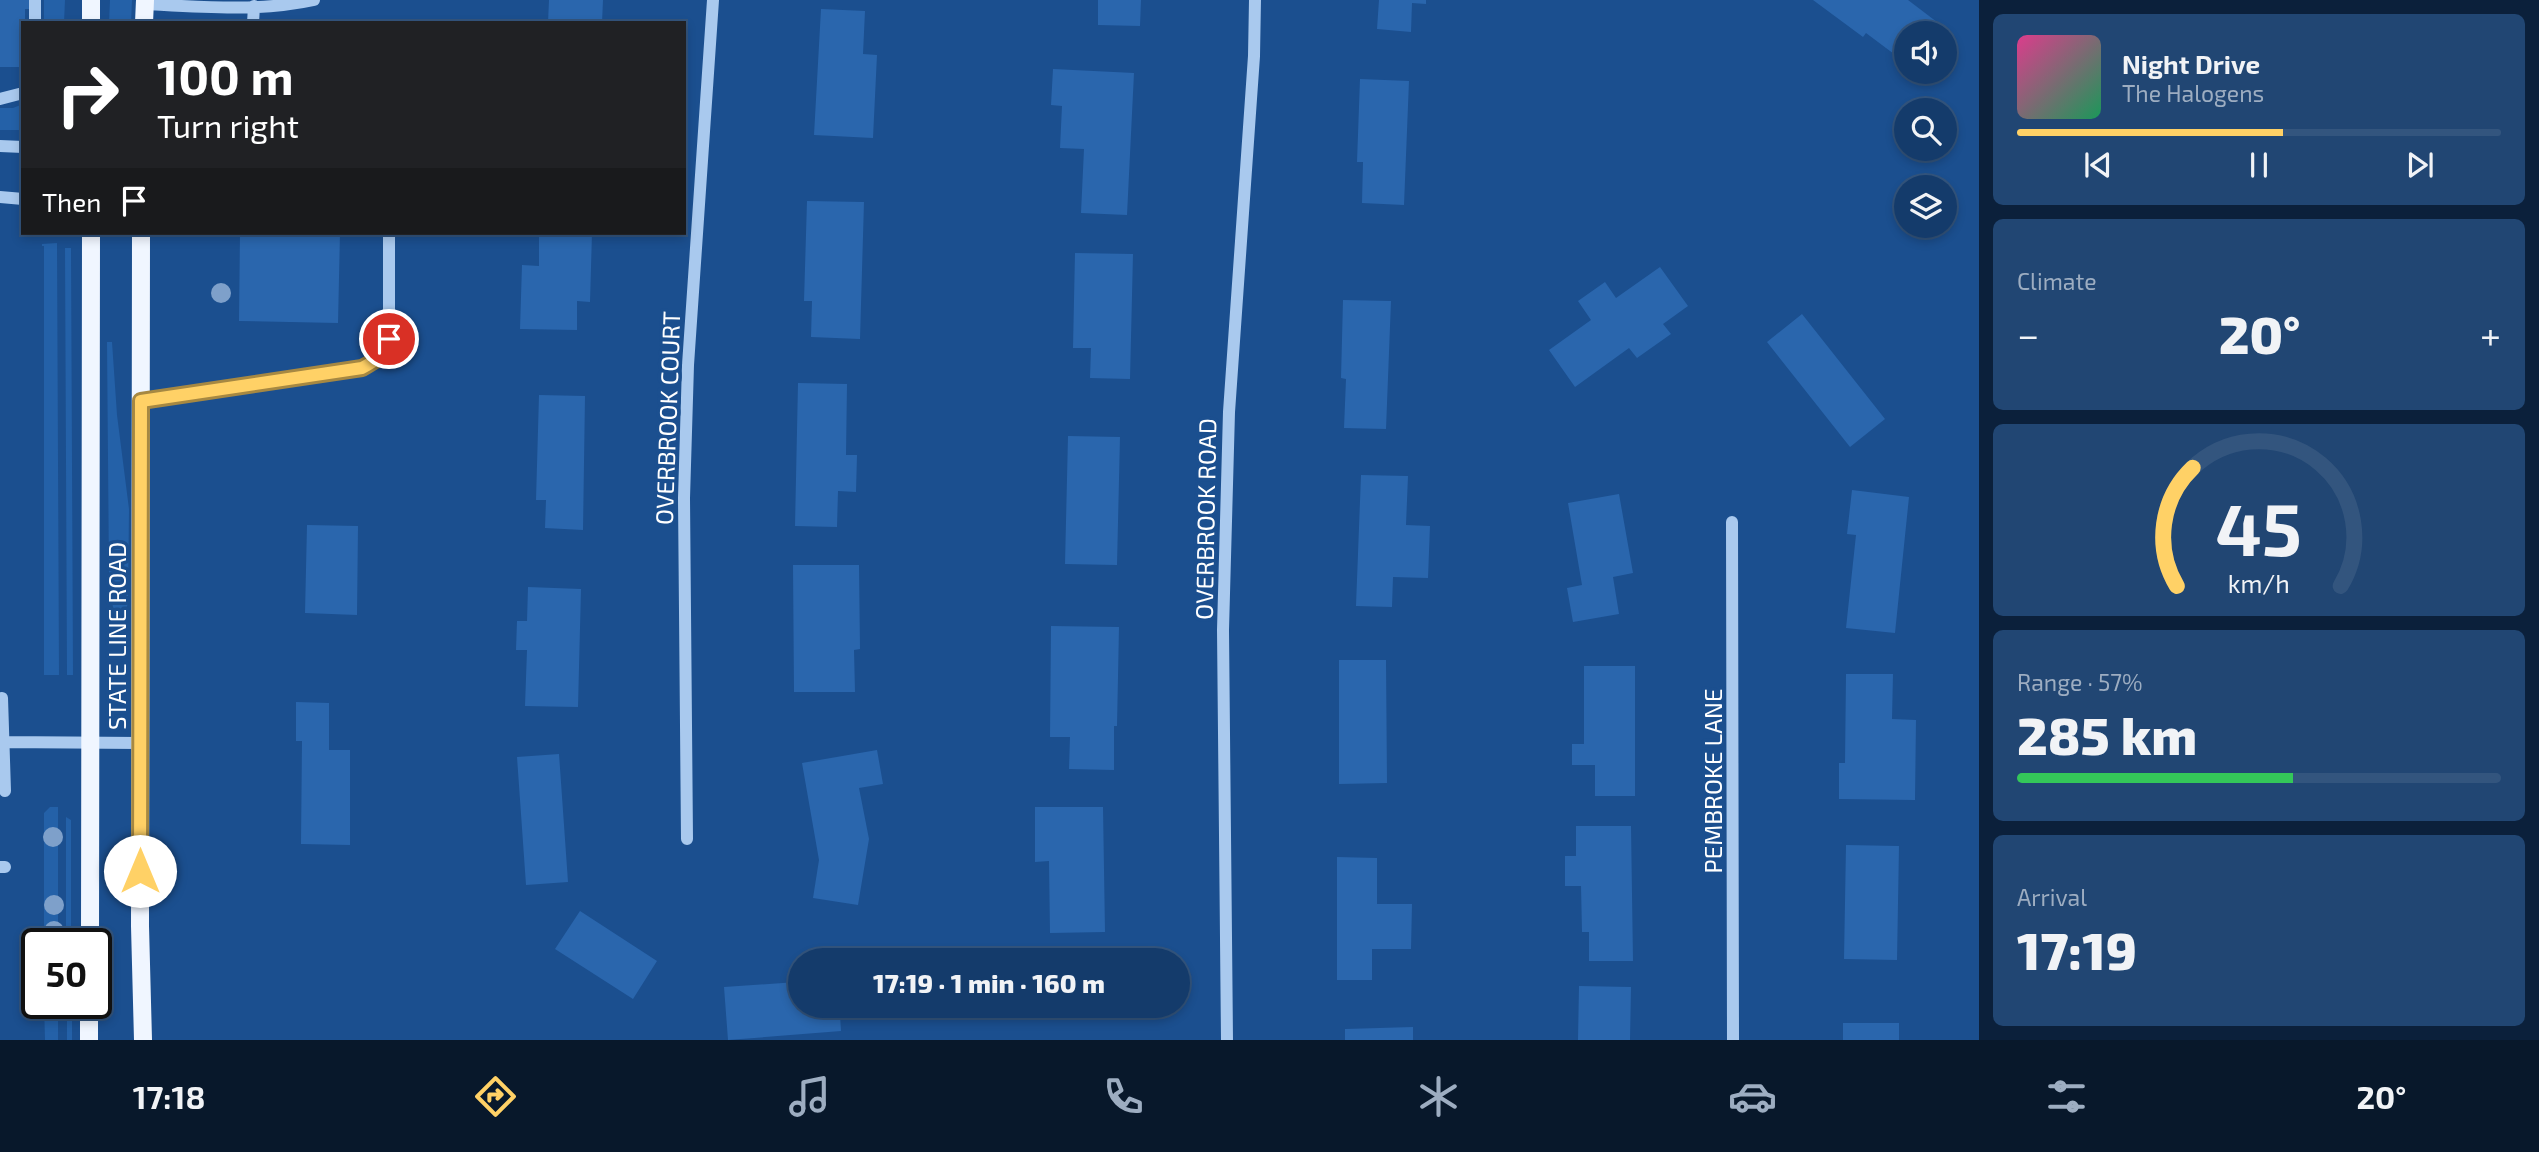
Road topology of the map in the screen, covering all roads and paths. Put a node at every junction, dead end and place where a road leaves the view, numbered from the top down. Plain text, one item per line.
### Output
1 (35, 0) edge
2 (91, 0) edge
3 (314, 0) edge
4 (713, 0) edge
5 (1255, 0) edge
6 (145, 2) edge
7 (254, 6) junction
8 (35, 21) edge
9 (91, 21) edge
10 (144, 21) edge
11 (253, 21) edge
12 (21, 94) edge
13 (0, 99) edge
14 (0, 146) edge
15 (21, 147) edge
16 (0, 197) edge
17 (21, 199) edge
18 (91, 235) edge
19 (141, 235) edge
20 (390, 235) edge
21 (141, 401) junction
22 (1732, 522) dead end
23 (2, 698) dead end
24 (2, 742) edge
25 (90, 742) junction
26 (140, 743) junction
27 (5, 791) dead end
28 (687, 839) dead end
29 (90, 928) edge
30 (89, 1019) edge
31 (89, 1040) edge
32 (143, 1040) edge
33 (1227, 1040) edge
34 (1733, 1040) edge

1 - 8 street
2 - 9 main road
3 - 7 street
4 - 28 street, OVERBROOK COURT
5 - 33 street, OVERBROOK ROAD
6 - 7 street
6 - 10 main road
7 - 11 street
12 - 13 street
14 - 15 street
16 - 17 street
18 - 25 main road, STATE LINE ROAD
19 - 21 main road, STATE LINE ROAD
20 - 21 street
21 - 26 main road, STATE LINE ROAD
22 - 34 street, PEMBROKE LANE
23 - 24 street
24 - 25 street
24 - 27 street
25 - 26 street
25 - 29 main road, STATE LINE ROAD
26 - 32 main road, STATE LINE ROAD
30 - 31 main road

